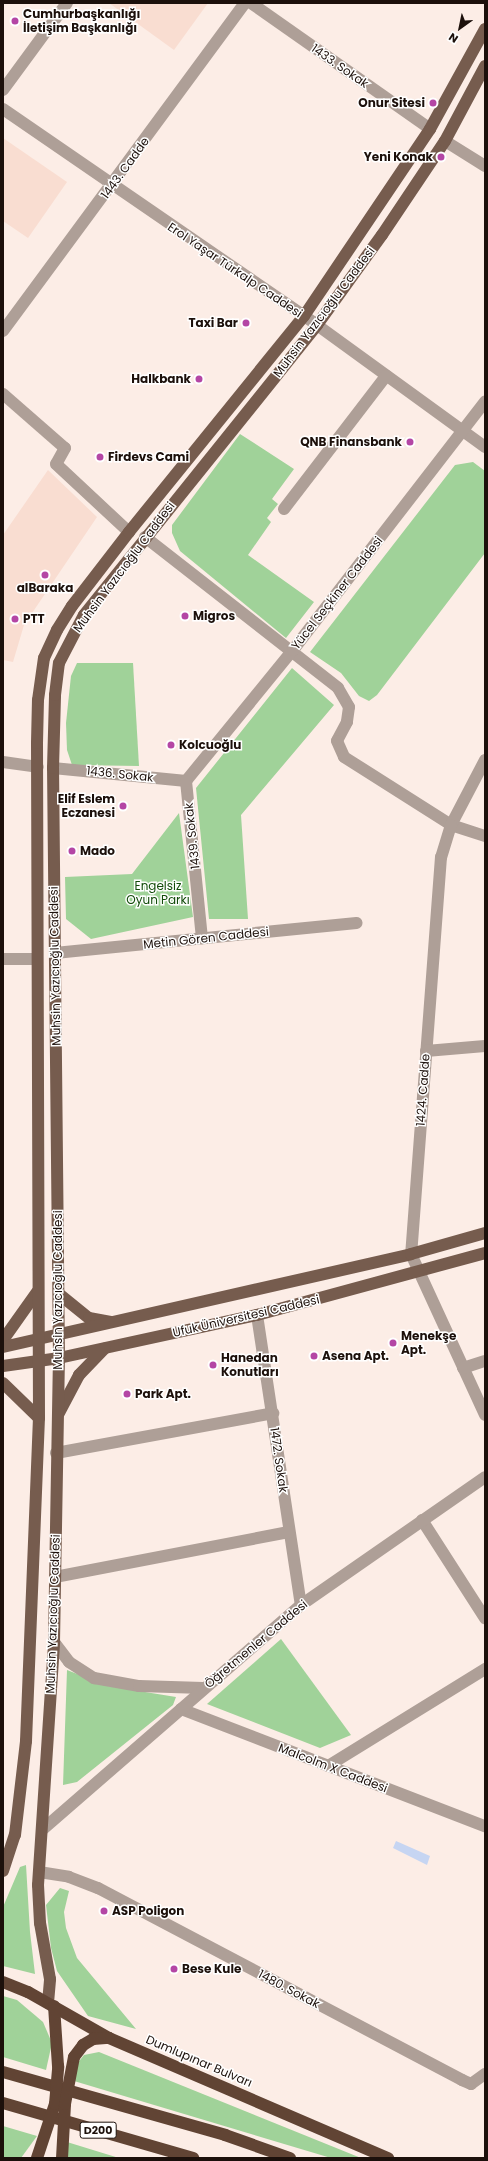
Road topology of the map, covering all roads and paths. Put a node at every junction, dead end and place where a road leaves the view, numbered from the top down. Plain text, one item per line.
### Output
1 (67, 3) edge
2 (245, 3) edge
3 (250, 3) edge
4 (485, 29) edge
5 (485, 66) edge
6 (3, 90) edge
7 (3, 109) edge
8 (430, 129) junction
9 (445, 141) junction
10 (485, 166) edge
11 (112, 186) junction
12 (304, 316) junction
13 (317, 325) junction
14 (3, 331) edge
15 (386, 376) junction
16 (3, 394) edge
17 (485, 402) edge
18 (465, 432) junction
19 (485, 447) edge
20 (284, 509) dead end
21 (129, 532) junction
22 (145, 537) junction
23 (293, 650) junction
24 (485, 760) edge
25 (3, 762) edge
26 (38, 767) junction
27 (53, 768) junction
28 (186, 781) junction
29 (450, 824) junction
30 (485, 836) edge
31 (357, 923) dead end
32 (202, 938) junction
33 (55, 953) junction
34 (3, 958) edge
35 (37, 959) junction
36 (485, 1046) edge
37 (426, 1051) junction
38 (485, 1233) edge
39 (485, 1253) edge
40 (411, 1254) junction
41 (420, 1272) junction
42 (38, 1291) junction
43 (59, 1294) junction
44 (257, 1315) junction
45 (116, 1323) junction
46 (58, 1336) junction
47 (3, 1340) edge
48 (38, 1340) junction
49 (3, 1347) edge
50 (105, 1348) junction
51 (59, 1358) junction
52 (38, 1361) junction
53 (485, 1361) edge
54 (3, 1366) edge
55 (463, 1368) junction
56 (3, 1383) edge
57 (272, 1413) junction
58 (485, 1415) edge
59 (57, 1416) junction
60 (39, 1418) junction
61 (56, 1453) junction
62 (485, 1477) edge
63 (422, 1520) junction
64 (289, 1532) junction
65 (55, 1577) junction
66 (301, 1605) junction
67 (485, 1618) edge
68 (54, 1642) junction
69 (485, 1669) edge
70 (203, 1688) junction
71 (181, 1709) junction
72 (328, 1766) junction
73 (485, 1826) edge
74 (42, 1830) junction
75 (3, 1871) edge
76 (39, 1872) junction
77 (3, 1982) edge
78 (51, 2005) junction
79 (109, 2038) junction
80 (3, 2072) edge
81 (485, 2074) edge
82 (3, 2103) edge
83 (37, 2158) edge
84 (62, 2158) edge
85 (194, 2158) edge
86 (290, 2158) edge
87 (388, 2158) edge

1 - 6 street
2 - 11 street, 1443. Cadde
3 - 8 street, 1433. Sokak
4 - 8 main road, Muhsin Yazıcıoğlu Caddesi
5 - 9 main road, Muhsin Yazıcıoğlu Caddesi
7 - 11 street, Erol Yaşar Türkalp Caddesi
8 - 12 main road, Muhsin Yazıcıoğlu Caddesi
9 - 10 street
9 - 13 main road, Muhsin Yazıcıoğlu Caddesi
11 - 12 street, Erol Yaşar Türkalp Caddesi
11 - 14 street, 1443. Cadde
12 - 13 street, Erol Yaşar Türkalp Caddesi
12 - 21 main road, Muhsin Yazıcıoğlu Caddesi
13 - 15 street, Erol Yaşar Türkalp Caddesi
13 - 22 main road, Muhsin Yazıcıoğlu Caddesi
15 - 18 street, Erol Yaşar Türkalp Caddesi
15 - 20 street
16 - 21 street
17 - 18 street, Yücel Seçkiner Caddesi
18 - 19 street, Erol Yaşar Türkalp Caddesi
18 - 23 street, Yücel Seçkiner Caddesi
21 - 26 main road, Muhsin Yazıcıoğlu Caddesi
22 - 23 street
22 - 27 main road, Muhsin Yazıcıoğlu Caddesi
23 - 28 street, Yücel Seçkiner Caddesi
23 - 29 street
24 - 29 street, 1424. Cadde
25 - 26 street
26 - 27 main road
26 - 35 main road, Muhsin Yazıcıoğlu Caddesi
27 - 28 street, 1436. Sokak
27 - 33 main road, Muhsin Yazıcıoğlu Caddesi
28 - 32 street, 1439. Sokak
29 - 30 street
29 - 37 street, 1424. Cadde
31 - 32 street, Metin Gören Caddesi
32 - 33 street, Metin Gören Caddesi
33 - 43 main road, Muhsin Yazıcıoğlu Caddesi
34 - 35 street
35 - 42 main road, Muhsin Yazıcıoğlu Caddesi
36 - 37 street
37 - 40 street, 1424. Cadde
38 - 40 main road, Ufuk Üniversitesi Caddesi
39 - 41 main road, Ufuk Üniversitesi Caddesi
40 - 41 street
40 - 45 main road, Ufuk Üniversitesi Caddesi
41 - 44 main road, Ufuk Üniversitesi Caddesi
41 - 55 street
42 - 47 main road
42 - 48 main road, Muhsin Yazıcıoğlu Caddesi
43 - 45 main road
43 - 46 main road, Muhsin Yazıcıoğlu Caddesi
44 - 50 main road, Ufuk Üniversitesi Caddesi
44 - 57 street, 1472. Sokak
45 - 46 main road, Ufuk Üniversitesi Caddesi
46 - 48 main road, Ufuk Üniversitesi Caddesi
46 - 51 main road, Muhsin Yazıcıoğlu Caddesi
48 - 49 main road, Ufuk Üniversitesi Caddesi
48 - 52 main road, Muhsin Yazıcıoğlu Caddesi
50 - 51 main road, Ufuk Üniversitesi Caddesi
50 - 59 main road
51 - 52 main road, Ufuk Üniversitesi Caddesi
51 - 59 main road, Muhsin Yazıcıoğlu Caddesi
52 - 54 main road, Ufuk Üniversitesi Caddesi
52 - 60 main road, Muhsin Yazıcıoğlu Caddesi
53 - 55 street
55 - 58 street
56 - 60 main road
57 - 61 street
57 - 64 street, 1472. Sokak
59 - 61 main road, Muhsin Yazıcıoğlu Caddesi
60 - 75 main road, Muhsin Yazıcıoğlu Caddesi
61 - 65 main road, Muhsin Yazıcıoğlu Caddesi
62 - 63 street, Öğretmenler Caddesi
63 - 66 street, Öğretmenler Caddesi
63 - 67 street
64 - 65 street
64 - 66 street, 1472. Sokak
65 - 68 main road, Muhsin Yazıcıoğlu Caddesi
66 - 70 street, Öğretmenler Caddesi
68 - 70 street
68 - 74 main road, Muhsin Yazıcıoğlu Caddesi
69 - 72 street
70 - 71 street, Öğretmenler Caddesi
71 - 72 street, Malcolm X Caddesi
71 - 74 street, Öğretmenler Caddesi
72 - 73 street, Malcolm X Caddesi
74 - 76 main road, Muhsin Yazıcıoğlu Caddesi
76 - 78 main road, Muhsin Yazıcıoğlu Caddesi
76 - 81 street, 1480. Sokak
77 - 78 highway, Dumlupınar Bulvarı
78 - 79 highway, Dumlupınar Bulvarı
78 - 83 highway
79 - 84 highway
79 - 87 highway, Dumlupınar Bulvarı
80 - 86 highway
82 - 85 highway, D200

